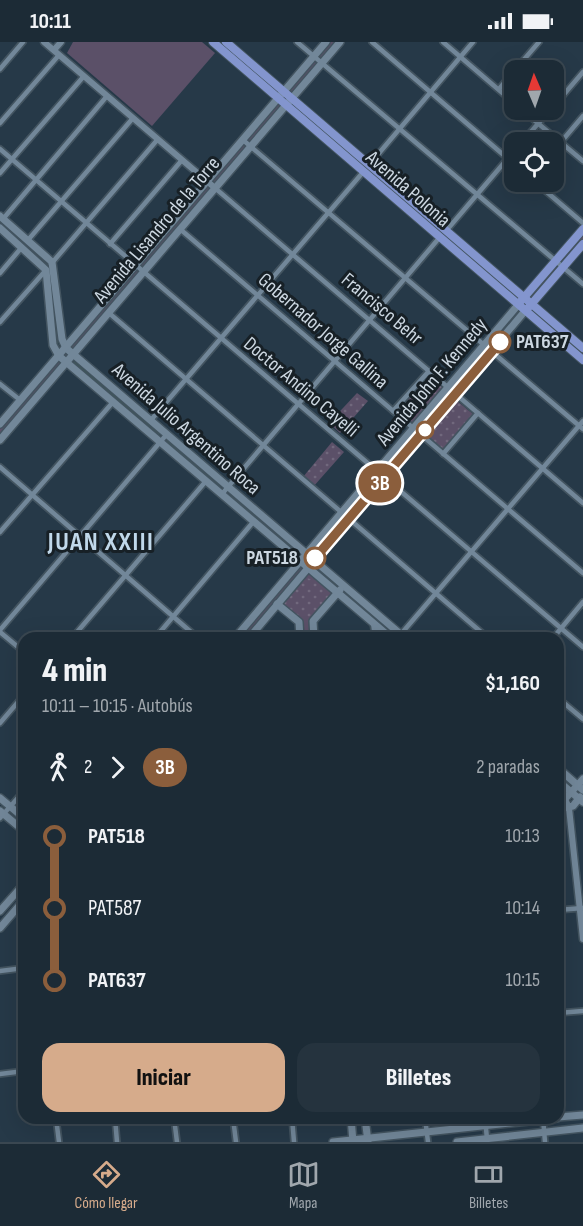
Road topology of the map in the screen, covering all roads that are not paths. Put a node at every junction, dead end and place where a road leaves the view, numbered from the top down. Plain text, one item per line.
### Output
1 (23, 42) edge
2 (44, 42) edge
3 (61, 42) edge
4 (213, 42) edge
5 (226, 42) edge
6 (297, 42) edge
7 (326, 42) edge
8 (340, 42) edge
9 (372, 42) edge
10 (443, 42) edge
11 (473, 42) edge
12 (539, 42) edge
13 (56, 53) junction
14 (314, 57) junction
15 (461, 57) junction
16 (524, 60) edge
17 (323, 61) junction
18 (0, 69) edge
19 (583, 72) edge
20 (84, 76) junction
21 (504, 83) edge
22 (499, 89) junction
23 (430, 92) junction
24 (504, 94) edge
25 (564, 94) edge
26 (281, 95) junction
27 (107, 96) junction
28 (288, 101) junction
29 (583, 116) edge
30 (133, 118) junction
31 (534, 120) edge
32 (541, 120) edge
33 (0, 123) edge
34 (538, 123) junction
35 (401, 128) junction
36 (530, 132) edge
37 (549, 132) edge
38 (564, 138) edge
39 (158, 139) junction
40 (243, 140) junction
41 (564, 145) edge
42 (250, 146) junction
43 (0, 149) edge
44 (504, 156) edge
45 (12, 160) junction
46 (182, 160) junction
47 (583, 161) edge
48 (504, 164) edge
49 (366, 168) junction
50 (0, 173) edge
51 (36, 180) junction
52 (208, 182) junction
53 (214, 188) junction
54 (547, 192) edge
55 (478, 194) junction
56 (61, 201) junction
57 (329, 212) junction
58 (2, 218) edge
59 (86, 223) junction
60 (583, 223) edge
61 (0, 228) edge
62 (180, 229) junction
63 (583, 229) edge
64 (446, 231) junction
65 (440, 238) junction
66 (28, 240) junction
67 (110, 244) junction
68 (583, 244) edge
69 (22, 247) junction
70 (293, 255) junction
71 (556, 260) junction
72 (52, 262) junction
73 (136, 265) junction
74 (563, 267) junction
75 (46, 270) junction
76 (143, 272) junction
77 (0, 273) edge
78 (405, 278) junction
79 (583, 284) edge
80 (258, 296) junction
81 (524, 298) junction
82 (531, 304) junction
83 (518, 305) junction
84 (525, 311) junction
85 (109, 313) junction
86 (370, 320) junction
87 (0, 322) edge
88 (221, 338) junction
89 (484, 345) junction
90 (66, 348) junction
91 (583, 348) edge
92 (492, 352) junction
93 (73, 354) junction
94 (59, 356) junction
95 (583, 360) edge
96 (335, 361) junction
97 (67, 362) junction
98 (429, 371) junction
99 (186, 379) junction
100 (0, 384) edge
101 (449, 388) junction
102 (455, 394) junction
103 (20, 400) junction
104 (113, 402) junction
105 (298, 404) junction
106 (393, 411) junction
107 (478, 413) junction
108 (151, 420) junction
109 (0, 424) edge
110 (582, 426) edge
111 (417, 432) junction
112 (167, 434) junction
113 (0, 440) edge
114 (160, 442) junction
115 (264, 446) junction
116 (443, 454) junction
117 (0, 467) edge
118 (543, 468) junction
119 (377, 471) junction
120 (384, 477) junction
121 (206, 481) junction
122 (228, 487) junction
123 (32, 494) junction
124 (222, 494) junction
125 (583, 502) edge
126 (508, 509) junction
127 (341, 512) junction
128 (349, 518) junction
129 (254, 521) junction
130 (0, 532) edge
131 (80, 536) junction
132 (471, 552) junction
133 (306, 553) junction
134 (314, 560) junction
135 (300, 561) junction
136 (307, 567) junction
137 (583, 573) edge
138 (125, 575) junction
139 (344, 586) junction
140 (275, 591) junction
141 (338, 593) junction
142 (436, 593) junction
143 (583, 602) edge
144 (277, 604) junction
145 (173, 616) junction
146 (267, 616) junction
147 (292, 616) junction
148 (313, 621) junction
149 (299, 622) junction
150 (374, 622) junction
151 (561, 628) junction
152 (0, 631) edge
153 (77, 632) edge
154 (160, 632) edge
155 (191, 632) edge
156 (240, 632) edge
157 (254, 632) edge
158 (300, 632) edge
159 (314, 632) edge
160 (375, 632) edge
161 (385, 632) edge
162 (398, 632) edge
163 (406, 632) edge
164 (481, 632) edge
165 (558, 632) edge
166 (18, 647) edge
167 (583, 647) edge
168 (18, 701) edge
169 (564, 703) edge
170 (583, 719) edge
171 (0, 723) edge
172 (564, 775) edge
173 (583, 778) edge
174 (564, 786) edge
175 (571, 792) junction
176 (581, 794) edge
177 (564, 797) edge
178 (0, 798) edge
179 (18, 798) edge
180 (564, 802) edge
181 (10, 807) junction
182 (564, 808) edge
183 (569, 808) junction
184 (18, 813) edge
185 (1, 814) edge
186 (18, 827) edge
187 (18, 891) edge
188 (18, 907) edge
189 (581, 908) edge
190 (564, 909) edge
191 (0, 911) edge
192 (0, 928) edge
193 (583, 939) edge
194 (18, 969) edge
195 (0, 971) edge
196 (583, 1011) edge
197 (564, 1013) edge
198 (18, 1072) edge
199 (0, 1074) edge
200 (583, 1115) edge
201 (564, 1116) edge
202 (57, 1124) edge
203 (116, 1124) edge
204 (175, 1124) edge
205 (234, 1124) edge
206 (292, 1124) edge
207 (352, 1124) edge
208 (366, 1124) edge
209 (425, 1124) edge
210 (469, 1124) edge
211 (485, 1124) edge
212 (543, 1124) edge
213 (583, 1128) edge
214 (426, 1132) junction
215 (544, 1132) junction
216 (487, 1139) junction
217 (367, 1140) edge
218 (353, 1141) edge
219 (59, 1142) edge
220 (117, 1142) edge
221 (177, 1142) edge
222 (236, 1142) edge
223 (294, 1142) edge
224 (333, 1142) edge
225 (428, 1142) edge
226 (456, 1142) edge
227 (545, 1142) edge

1 - 18 street
2 - 13 street
3 - 13 street
4 - 26 main road, Avenida Polonia
5 - 26 main road, Avenida Polonia
6 - 14 street
7 - 14 main road, Avenida Lisandro de la Torre
8 - 17 main road, Avenida Lisandro de la Torre
9 - 23 street
10 - 15 street
11 - 15 street
12 - 16 street
13 - 20 street
13 - 33 street
14 - 17 street
14 - 26 main road, Avenida Lisandro de la Torre
15 - 22 street
15 - 23 street
17 - 28 main road, Avenida Lisandro de la Torre
17 - 35 street
19 - 25 street
20 - 27 street
20 - 45 street
21 - 22 street
22 - 24 street
23 - 35 street
23 - 44 street
26 - 28 main road, Avenida Polonia
26 - 40 main road, Avenida Lisandro de la Torre
27 - 30 street
27 - 51 street
28 - 42 main road, Avenida Lisandro de la Torre
28 - 49 main road, Avenida Polonia
29 - 38 street
30 - 39 street
30 - 56 street
31 - 34 street
32 - 34 street
34 - 36 street
34 - 37 street
35 - 49 street
35 - 55 street
39 - 46 street
39 - 59 street
40 - 42 street
40 - 52 main road, Avenida Lisandro de la Torre
41 - 47 street
42 - 53 main road, Avenida Lisandro de la Torre
42 - 57 street
43 - 45 street, Doctor Andino Cayelli
45 - 50 street
45 - 51 street, Doctor Andino Cayelli
46 - 52 street
46 - 67 street
48 - 55 street
49 - 57 street
49 - 64 main road, Avenida Polonia
49 - 65 main road, Avenida Polonia
51 - 56 street, Doctor Andino Cayelli
51 - 58 street
52 - 53 street
52 - 73 main road, Avenida Lisandro de la Torre
53 - 62 main road, Avenida Lisandro de la Torre
53 - 70 street, Francisco Behr
54 - 60 street
55 - 64 street
55 - 71 street
56 - 59 street, Doctor Andino Cayelli
56 - 66 street
57 - 70 street
57 - 78 street
58 - 66 main road
59 - 67 street, Doctor Andino Cayelli
59 - 72 street
61 - 69 main road
62 - 76 main road, Avenida Lisandro de la Torre
62 - 80 street, Gobernador Jorge Gallina
63 - 71 main road, Avenida John F. Kennedy
64 - 65 street
64 - 81 main road, Avenida Polonia
65 - 78 street
65 - 83 main road, Avenida Polonia
66 - 72 main road
67 - 73 street, Doctor Andino Cayelli
68 - 74 main road, Avenida John F. Kennedy
69 - 75 main road
69 - 77 street
70 - 80 street
70 - 86 street, Francisco Behr
71 - 74 street
71 - 81 main road, Avenida John F. Kennedy
72 - 75 street
72 - 90 main road
73 - 76 street, Doctor Andino Cayelli
73 - 90 main road, Avenida Lisandro de la Torre
74 - 79 street
74 - 82 main road, Avenida John F. Kennedy
75 - 87 street
75 - 94 main road
76 - 85 main road, Avenida Lisandro de la Torre
76 - 88 street, Doctor Andino Cayelli
78 - 86 street
78 - 89 street
80 - 88 street
80 - 96 street, Gobernador Jorge Gallina
81 - 82 main road, Avenida Polonia
81 - 83 main road, Avenida John F. Kennedy
82 - 84 main road, Avenida John F. Kennedy
82 - 91 main road, Avenida Polonia
83 - 84 main road, Avenida Polonia
83 - 89 main road, Avenida John F. Kennedy
84 - 92 main road, Avenida John F. Kennedy
84 - 95 main road, Avenida Polonia
85 - 93 main road, Avenida Lisandro de la Torre
85 - 99 street
86 - 96 street
86 - 98 street, Francisco Behr
88 - 99 street
88 - 105 street, Doctor Andino Cayelli
89 - 92 street
89 - 101 main road, Avenida John F. Kennedy
90 - 93 main road, Avenida Julio Argentino Roca
90 - 94 main road, Avenida Lisandro de la Torre
92 - 102 main road, Avenida John F. Kennedy
92 - 110 street
93 - 97 main road, Avenida Lisandro de la Torre
93 - 108 main road, Avenida Julio Argentino Roca
94 - 97 main road, Avenida Julio Argentino Roca
94 - 103 main road, Avenida Lisandro de la Torre
96 - 105 street
96 - 106 street, Gobernador Jorge Gallina
97 - 104 main road, Avenida Julio Argentino Roca
97 - 113 main road, Avenida Lisandro de la Torre
98 - 101 street, Francisco Behr
98 - 106 street
99 - 108 street
99 - 115 street
100 - 103 street
101 - 102 street, Francisco Behr
101 - 111 main road, Avenida John F. Kennedy
102 - 107 street, Francisco Behr
102 - 111 main road, Avenida John F. Kennedy
103 - 109 main road, Avenida Lisandro de la Torre
104 - 114 main road, Avenida Julio Argentino Roca
104 - 123 street
105 - 115 street
105 - 119 street, Doctor Andino Cayelli
106 - 111 street, Gobernador Jorge Gallina
107 - 116 street
107 - 118 street, Francisco Behr
108 - 112 main road, Avenida Julio Argentino Roca
110 - 118 street
111 - 116 street, Gobernador Jorge Gallina
111 - 119 main road, Avenida John F. Kennedy
111 - 120 main road, Avenida John F. Kennedy
112 - 114 street
112 - 122 main road, Avenida Julio Argentino Roca
114 - 121 main road, Avenida Julio Argentino Roca
114 - 131 street
115 - 122 street
115 - 127 street
116 - 126 street, Gobernador Jorge Gallina
117 - 123 street
118 - 125 street, Francisco Behr
118 - 126 street
119 - 120 street, Doctor Andino Cayelli
119 - 127 main road, Avenida John F. Kennedy
120 - 128 main road, Avenida John F. Kennedy
120 - 132 street, Doctor Andino Cayelli
121 - 124 main road, Avenida Julio Argentino Roca
121 - 138 street
122 - 124 street
122 - 133 main road, Avenida Julio Argentino Roca
123 - 130 street
123 - 131 street
124 - 129 main road, Avenida Julio Argentino Roca
126 - 132 street
126 - 137 street, Gobernador Jorge Gallina
127 - 128 street
127 - 133 main road, Avenida John F. Kennedy
128 - 134 main road, Avenida John F. Kennedy
128 - 142 street
129 - 135 main road, Avenida Julio Argentino Roca
129 - 145 street
131 - 138 street
131 - 152 street
132 - 142 street
132 - 151 street, Doctor Andino Cayelli
133 - 134 main road, Avenida Julio Argentino Roca
133 - 135 main road, Avenida John F. Kennedy
134 - 136 main road, Avenida John F. Kennedy
134 - 139 main road, Avenida Julio Argentino Roca
135 - 136 main road, Avenida Julio Argentino Roca
135 - 140 main road, Avenida John F. Kennedy
136 - 141 main road, Avenida Julio Argentino Roca
136 - 144 main road, Avenida John F. Kennedy
138 - 145 street
138 - 153 street
139 - 141 main road
139 - 162 main road, Avenida Julio Argentino Roca
140 - 144 main road
140 - 156 main road, Avenida John F. Kennedy
141 - 148 main road
141 - 150 main road, Avenida Julio Argentino Roca
142 - 163 street
142 - 164 street
143 - 151 street
144 - 146 main road, Avenida John F. Kennedy
144 - 147 main road
145 - 154 street
145 - 155 street
146 - 147 main road
146 - 157 main road, Avenida John F. Kennedy
147 - 149 main road
148 - 149 main road
148 - 159 main road
149 - 158 main road
150 - 160 street
150 - 161 main road, Avenida Julio Argentino Roca
151 - 165 street
151 - 167 street, Doctor Andino Cayelli
152 - 166 street
168 - 171 street
169 - 170 street
172 - 176 main road
173 - 176 main road
174 - 175 main road
175 - 176 main road
175 - 177 main road
176 - 183 main road
178 - 181 main road
179 - 181 street
180 - 183 street
181 - 184 main road
181 - 185 street
182 - 183 main road
183 - 189 street
185 - 186 main road
187 - 191 main road
188 - 192 main road
189 - 190 street
189 - 193 street
194 - 195 street
196 - 197 street
198 - 199 street
200 - 201 main road
202 - 219 street
203 - 220 street
204 - 221 street
205 - 222 street
206 - 223 street
207 - 218 main road
208 - 217 main road
209 - 214 street
210 - 214 main road
211 - 216 street
212 - 215 street
213 - 215 main road
214 - 217 main road
214 - 225 street
215 - 216 main road
215 - 227 street
216 - 226 main road
217 - 218 main road
218 - 224 main road

